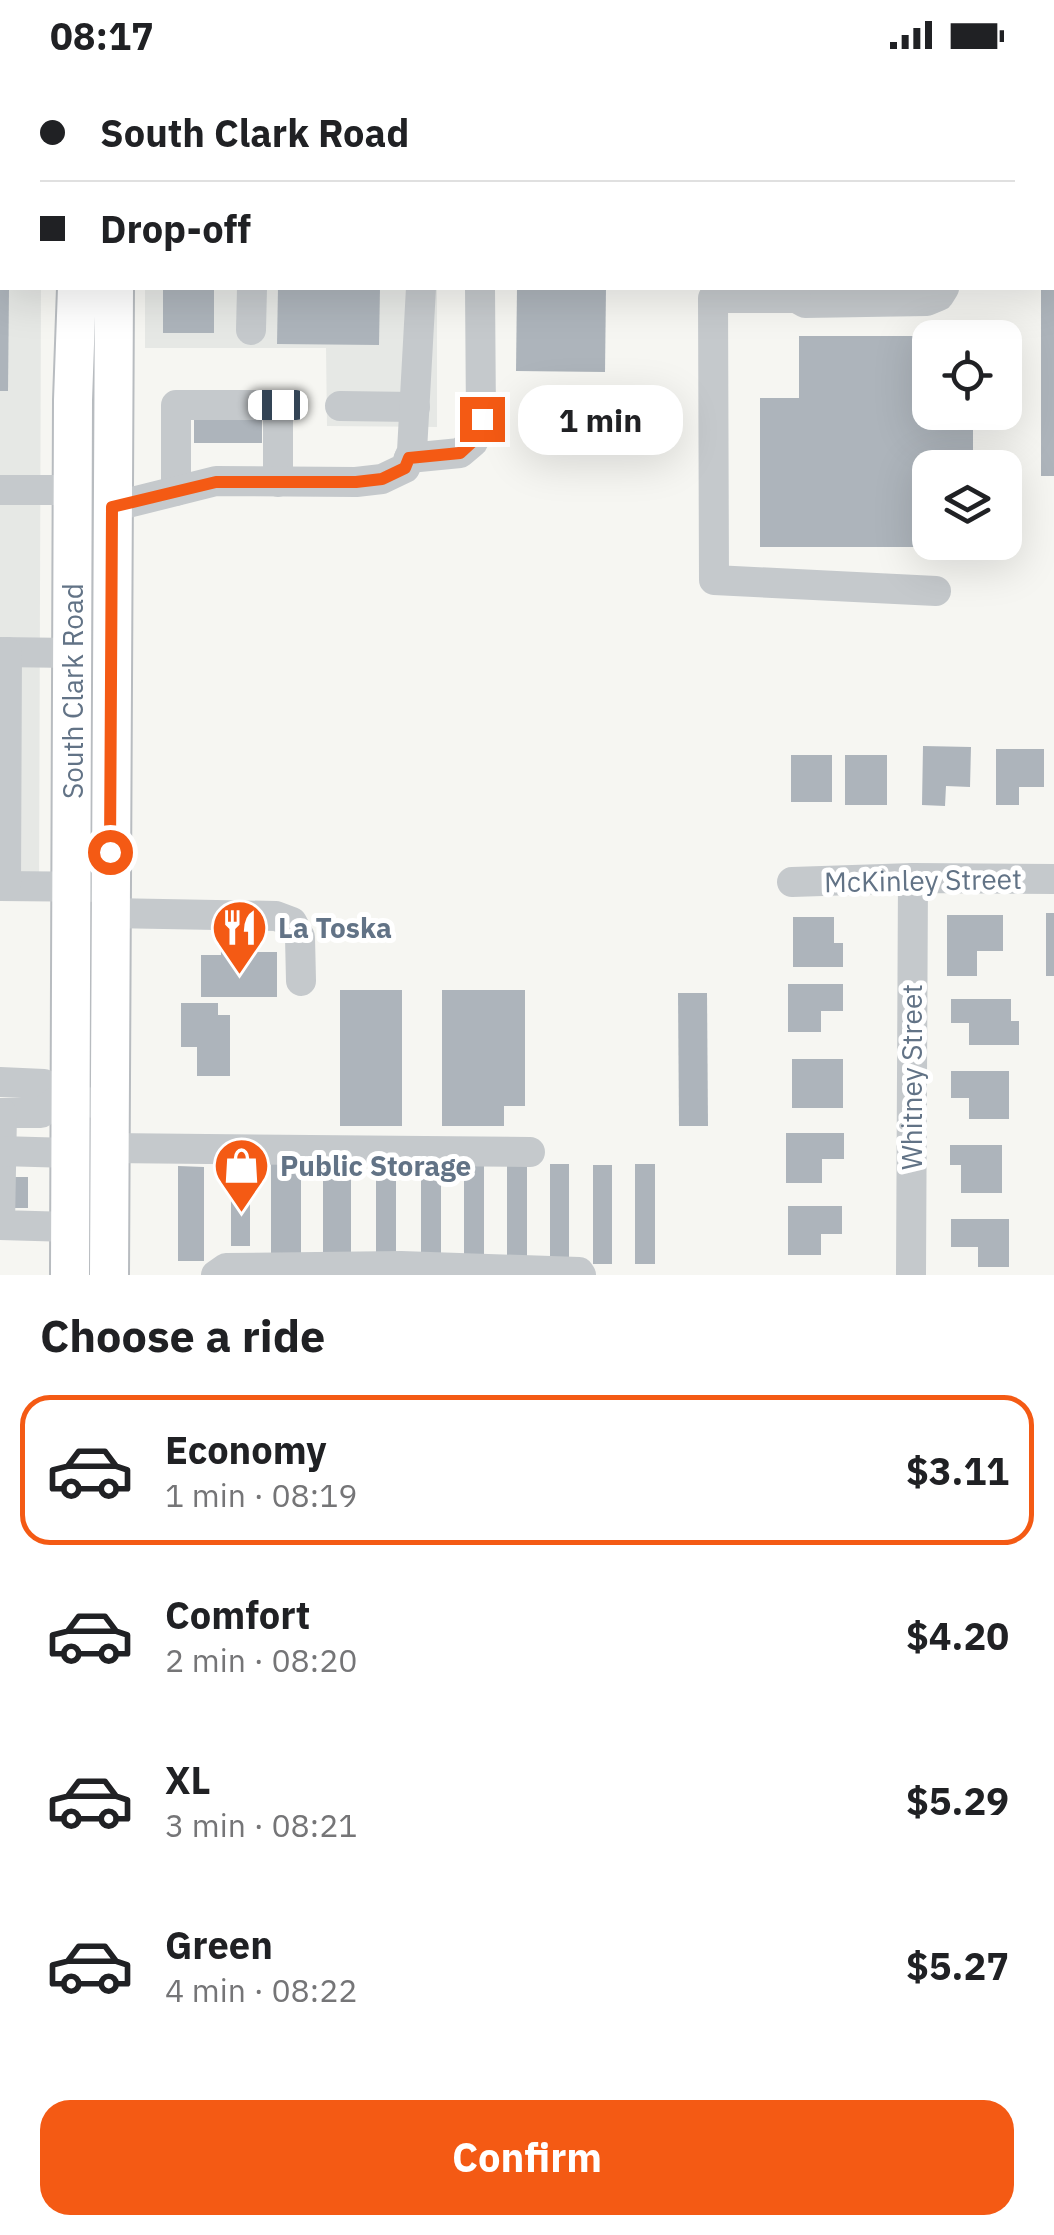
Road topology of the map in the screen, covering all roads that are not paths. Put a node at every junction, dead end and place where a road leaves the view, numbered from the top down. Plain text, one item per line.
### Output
1 (78, 290) edge
2 (114, 290) edge
3 (252, 290) edge
4 (421, 290) edge
5 (480, 290) edge
6 (943, 290) edge
7 (795, 293) edge
8 (252, 330) dead end
9 (340, 406) dead end
10 (414, 407) junction
11 (409, 458) junction
12 (278, 482) junction
13 (0, 490) edge
14 (74, 490) junction
15 (176, 491) junction
16 (112, 498) junction
17 (936, 591) dead end
18 (3, 652) edge
19 (72, 653) junction
20 (111, 654) junction
21 (913, 878) junction
22 (1054, 880) edge
23 (792, 882) dead end
24 (3, 886) edge
25 (71, 886) junction
26 (110, 900) junction
27 (301, 981) dead end
28 (65, 1101) junction
29 (1, 1102) edge
30 (110, 1104) junction
31 (109, 1148) junction
32 (0, 1151) edge
33 (530, 1152) dead end
34 (70, 1153) junction
35 (70, 1227) junction
36 (70, 1275) edge
37 (109, 1275) edge
38 (216, 1275) edge
39 (582, 1275) edge
40 (911, 1275) edge

1 - 14 main road, South Clark Road
2 - 16 main road, South Clark Road
3 - 8 street
4 - 10 street
5 - 11 street
6 - 7 street
7 - 17 street
9 - 10 street
10 - 11 street
11 - 12 street
12 - 15 street
12 - 15 street
13 - 14 street
14 - 16 main road
14 - 19 main road, South Clark Road
15 - 16 street
16 - 20 main road, South Clark Road
18 - 19 street
18 - 24 street
19 - 20 main road
19 - 25 main road, South Clark Road
20 - 26 main road, South Clark Road
21 - 22 street, McKinley Street
21 - 23 street, McKinley Street
21 - 40 street, Whitney Street
24 - 25 street
25 - 26 street
25 - 28 main road, South Clark Road
26 - 27 street
26 - 30 main road, South Clark Road
28 - 29 street
28 - 30 street
28 - 34 main road, South Clark Road
29 - 32 street
30 - 31 main road, South Clark Road
31 - 33 street
31 - 37 main road, South Clark Road
32 - 34 street
32 - 35 street
34 - 35 main road, South Clark Road
35 - 36 main road, South Clark Road
38 - 39 street

